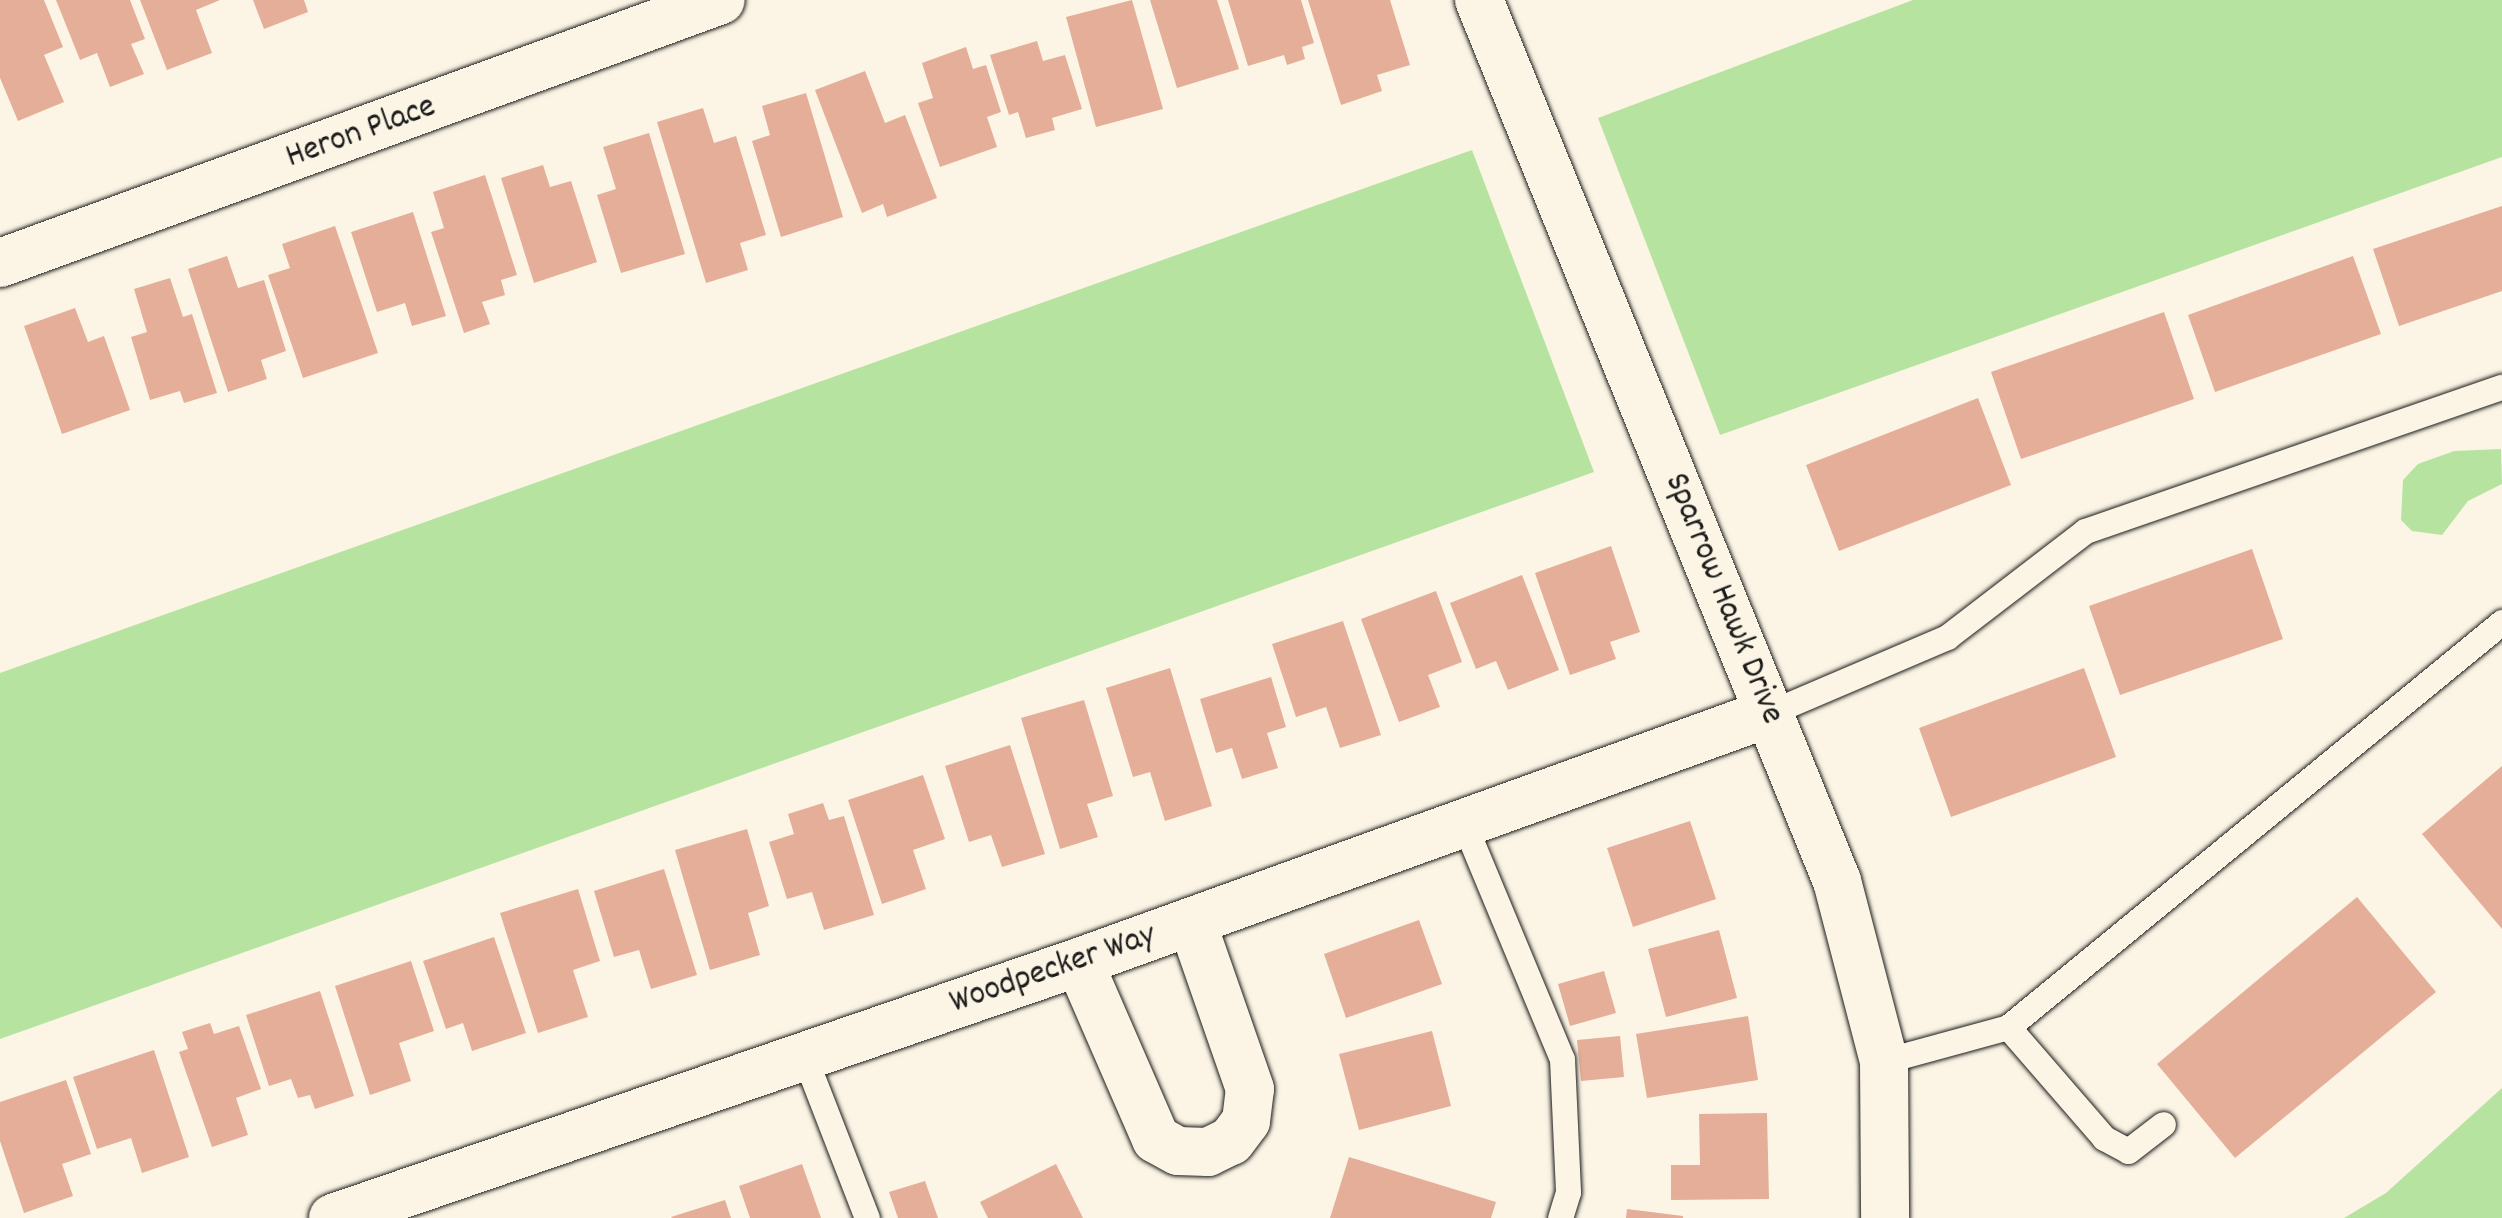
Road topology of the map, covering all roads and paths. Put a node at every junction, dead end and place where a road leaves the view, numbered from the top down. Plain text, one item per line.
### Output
1 (721, 0) edge
2 (1479, 0) edge
3 (0, 263) edge
4 (2502, 387) edge
5 (2502, 622) edge
6 (1769, 713) junction
7 (1466, 826) junction
8 (1192, 922) junction
9 (1079, 962) junction
10 (2008, 1027) junction
11 (802, 1053) junction
12 (1884, 1061) junction
13 (2163, 1124) dead end
14 (333, 1218) edge
15 (868, 1218) edge
16 (1560, 1218) edge
17 (1885, 1218) edge

1 - 3 street, Heron Place
2 - 6 street, Sparrow Hawk Drive
4 - 6 lane
5 - 10 lane
6 - 7 street, Woodpecker Way
6 - 12 street, Sparrow Hawk Drive
7 - 8 street, Woodpecker Way
7 - 16 lane
8 - 9 street, Woodpecker Way
8 - 9 street
9 - 11 street, Woodpecker Way
10 - 12 lane
10 - 13 lane
11 - 14 street, Woodpecker Way
11 - 15 lane
12 - 17 street, Sparrow Hawk Drive

